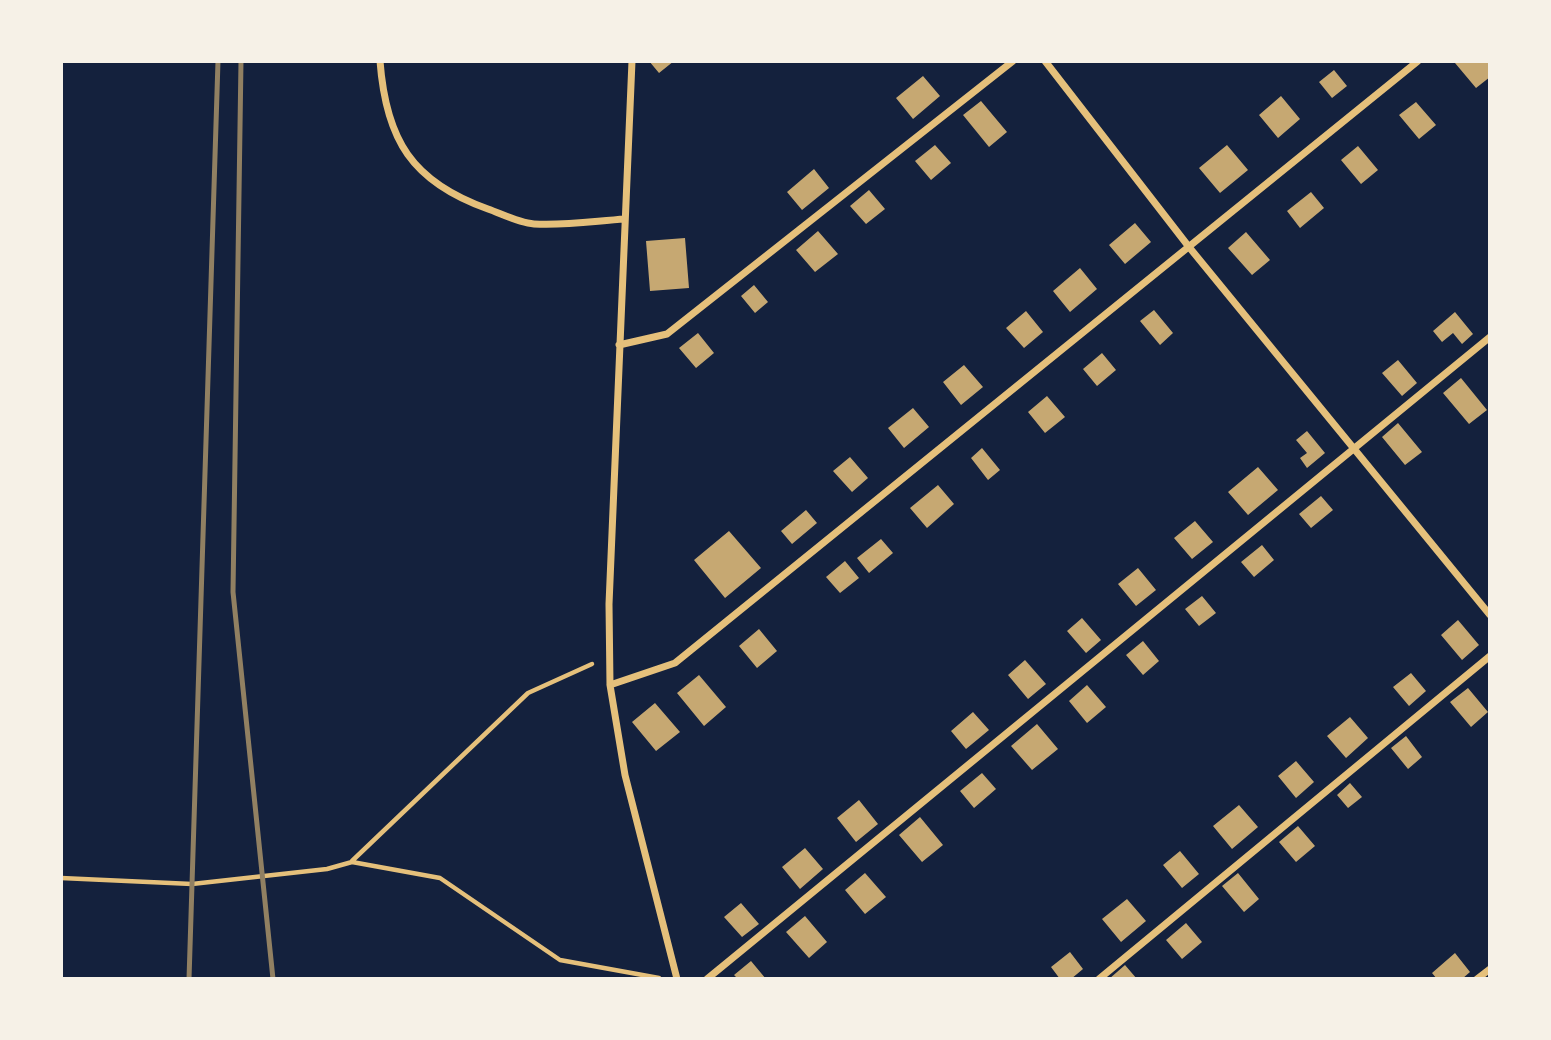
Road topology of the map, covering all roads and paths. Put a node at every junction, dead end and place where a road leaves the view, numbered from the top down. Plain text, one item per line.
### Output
1 (380, 61) edge
2 (632, 61) edge
3 (1013, 61) edge
4 (1045, 61) edge
5 (1418, 61) edge
6 (625, 219) junction
7 (1189, 247) junction
8 (1490, 337) edge
9 (619, 345) junction
10 (1353, 450) junction
11 (1490, 615) edge
12 (610, 656) junction
13 (1490, 656) edge
14 (610, 685) junction
15 (352, 862) junction
16 (61, 878) edge
17 (1490, 969) edge
18 (677, 979) edge
19 (706, 979) edge
20 (1098, 979) edge
21 (1477, 979) edge

1 - 6 street
2 - 6 street
3 - 9 street
4 - 7 street
5 - 7 street
6 - 9 street
7 - 10 street
7 - 14 street
8 - 10 street
9 - 12 street
10 - 11 street
10 - 19 street
12 - 14 street
12 - 15 path
13 - 20 street
14 - 18 street
15 - 16 path
15 - 18 path
17 - 21 street

